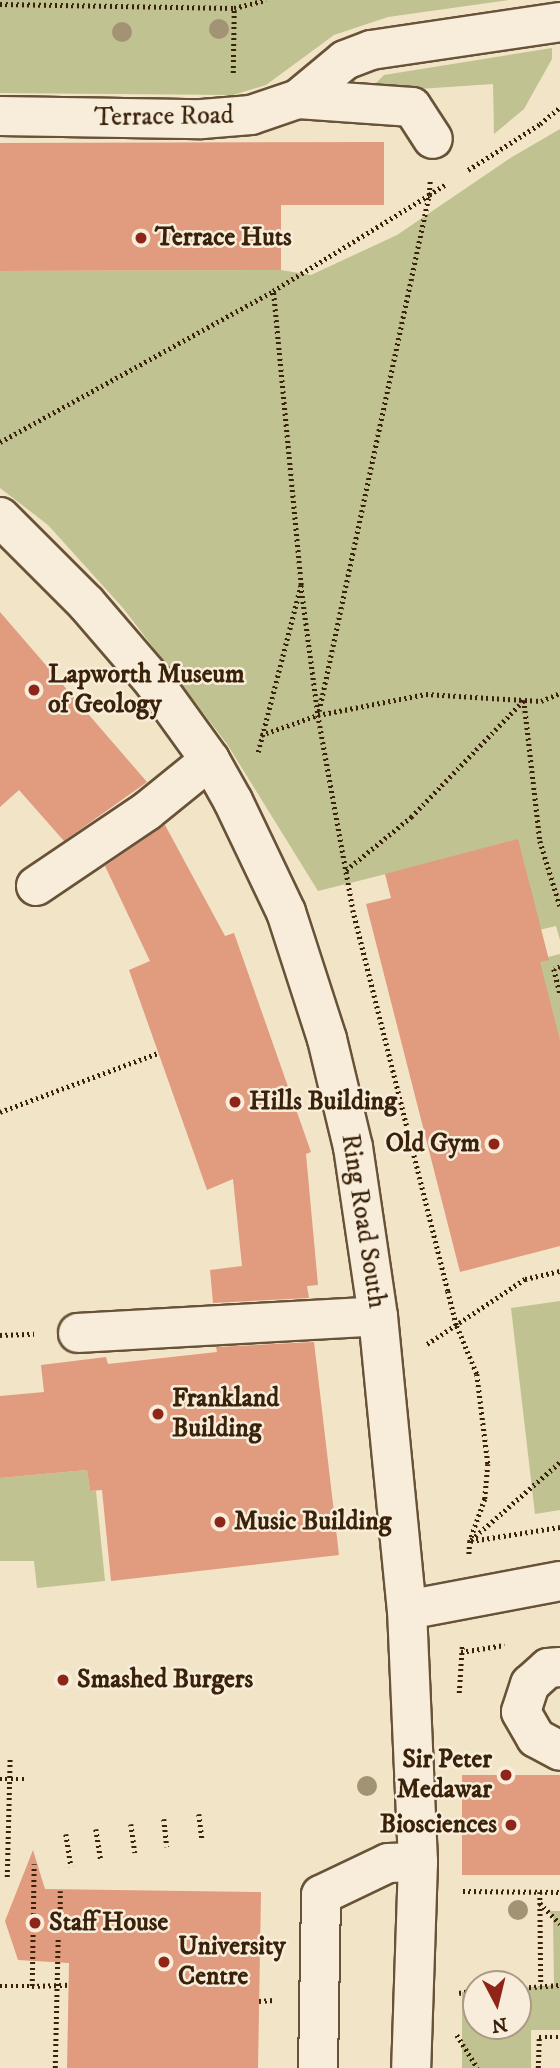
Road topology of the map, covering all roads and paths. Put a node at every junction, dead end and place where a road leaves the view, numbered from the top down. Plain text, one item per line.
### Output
1 (266, 0) edge
2 (0, 4) edge
3 (234, 8) junction
4 (560, 22) edge
5 (233, 83) dead end
6 (298, 99) junction
7 (560, 107) edge
8 (0, 116) edge
9 (433, 139) joint
10 (502, 147) dead end
11 (429, 195) junction
12 (273, 291) junction
13 (0, 442) edge
14 (0, 517) edge
15 (301, 585) junction
16 (560, 694) edge
17 (524, 700) junction
18 (318, 715) junction
19 (210, 760) junction
20 (345, 870) junction
21 (36, 886) dead end
22 (560, 906) edge
23 (560, 967) edge
24 (560, 993) edge
25 (158, 1053) dead end
26 (0, 1112) edge
27 (560, 1271) edge
28 (378, 1316) junction
29 (457, 1326) junction
30 (9, 1334) dead end
31 (78, 1334) dead end
32 (0, 1335) edge
33 (422, 1346) dead end
34 (560, 1462) edge
35 (560, 1527) edge
36 (470, 1541) junction
37 (560, 1581) edge
38 (467, 1598) junction
39 (407, 1610) junction
40 (560, 1667) edge
41 (458, 1705) dead end
42 (560, 1751) edge
43 (10, 1757) dead end
44 (0, 1779) edge
45 (24, 1779) dead end
46 (9, 1780) junction
47 (199, 1814) dead end
48 (164, 1819) dead end
49 (131, 1824) dead end
50 (96, 1829) dead end
51 (66, 1834) dead end
52 (202, 1840) dead end
53 (167, 1847) dead end
54 (135, 1853) dead end
55 (101, 1861) dead end
56 (418, 1861) junction
57 (34, 1864) dead end
58 (71, 1867) dead end
59 (7, 1877) dead end
60 (60, 1891) dead end
61 (449, 1891) dead end
62 (540, 1892) junction
63 (560, 1892) edge
64 (539, 1903) junction
65 (60, 1909) dead end
66 (560, 1924) edge
67 (58, 1939) dead end
68 (69, 1985) dead end
69 (560, 1985) edge
70 (0, 1986) edge
71 (32, 1986) junction
72 (532, 1986) edge
73 (541, 1986) junction
74 (456, 2032) dead end
75 (560, 2037) edge
76 (55, 2068) edge
77 (318, 2068) edge
78 (411, 2068) edge
79 (478, 2068) edge
80 (538, 2068) edge

1 - 3 path
2 - 3 path
3 - 5 path
4 - 6 lane, Terrace Road
6 - 8 lane, Terrace Road
6 - 9 lane
7 - 10 path
9 - 11 path
11 - 12 path
11 - 18 path
12 - 13 path
12 - 15 path
14 - 19 lane, Ring Road South
15 - 18 path
15 - 18 path
16 - 17 path
17 - 18 path
17 - 20 path
17 - 22 path
18 - 20 path
19 - 21 lane
19 - 28 lane, Ring Road South
20 - 29 path
23 - 24 path
25 - 26 path
27 - 29 path
28 - 31 lane
28 - 39 lane, Ring Road South
29 - 33 path
29 - 36 path
30 - 32 path
34 - 36 path
35 - 36 path
36 - 38 path
37 - 38 lane
38 - 39 lane
38 - 41 path
39 - 56 lane, Ring Road South
40 - 42 lane
43 - 46 path
44 - 46 path
45 - 46 path
46 - 59 path
47 - 52 path
48 - 53 path
49 - 54 path
50 - 55 path
51 - 58 path
56 - 77 lane
56 - 78 lane, Ring Road South
57 - 71 path
60 - 65 path
61 - 62 path
62 - 63 path
62 - 64 path
64 - 66 path
64 - 73 path
67 - 76 path
68 - 71 path, bridge
69 - 73 path
70 - 71 path
72 - 73 path
74 - 79 path
75 - 80 path

